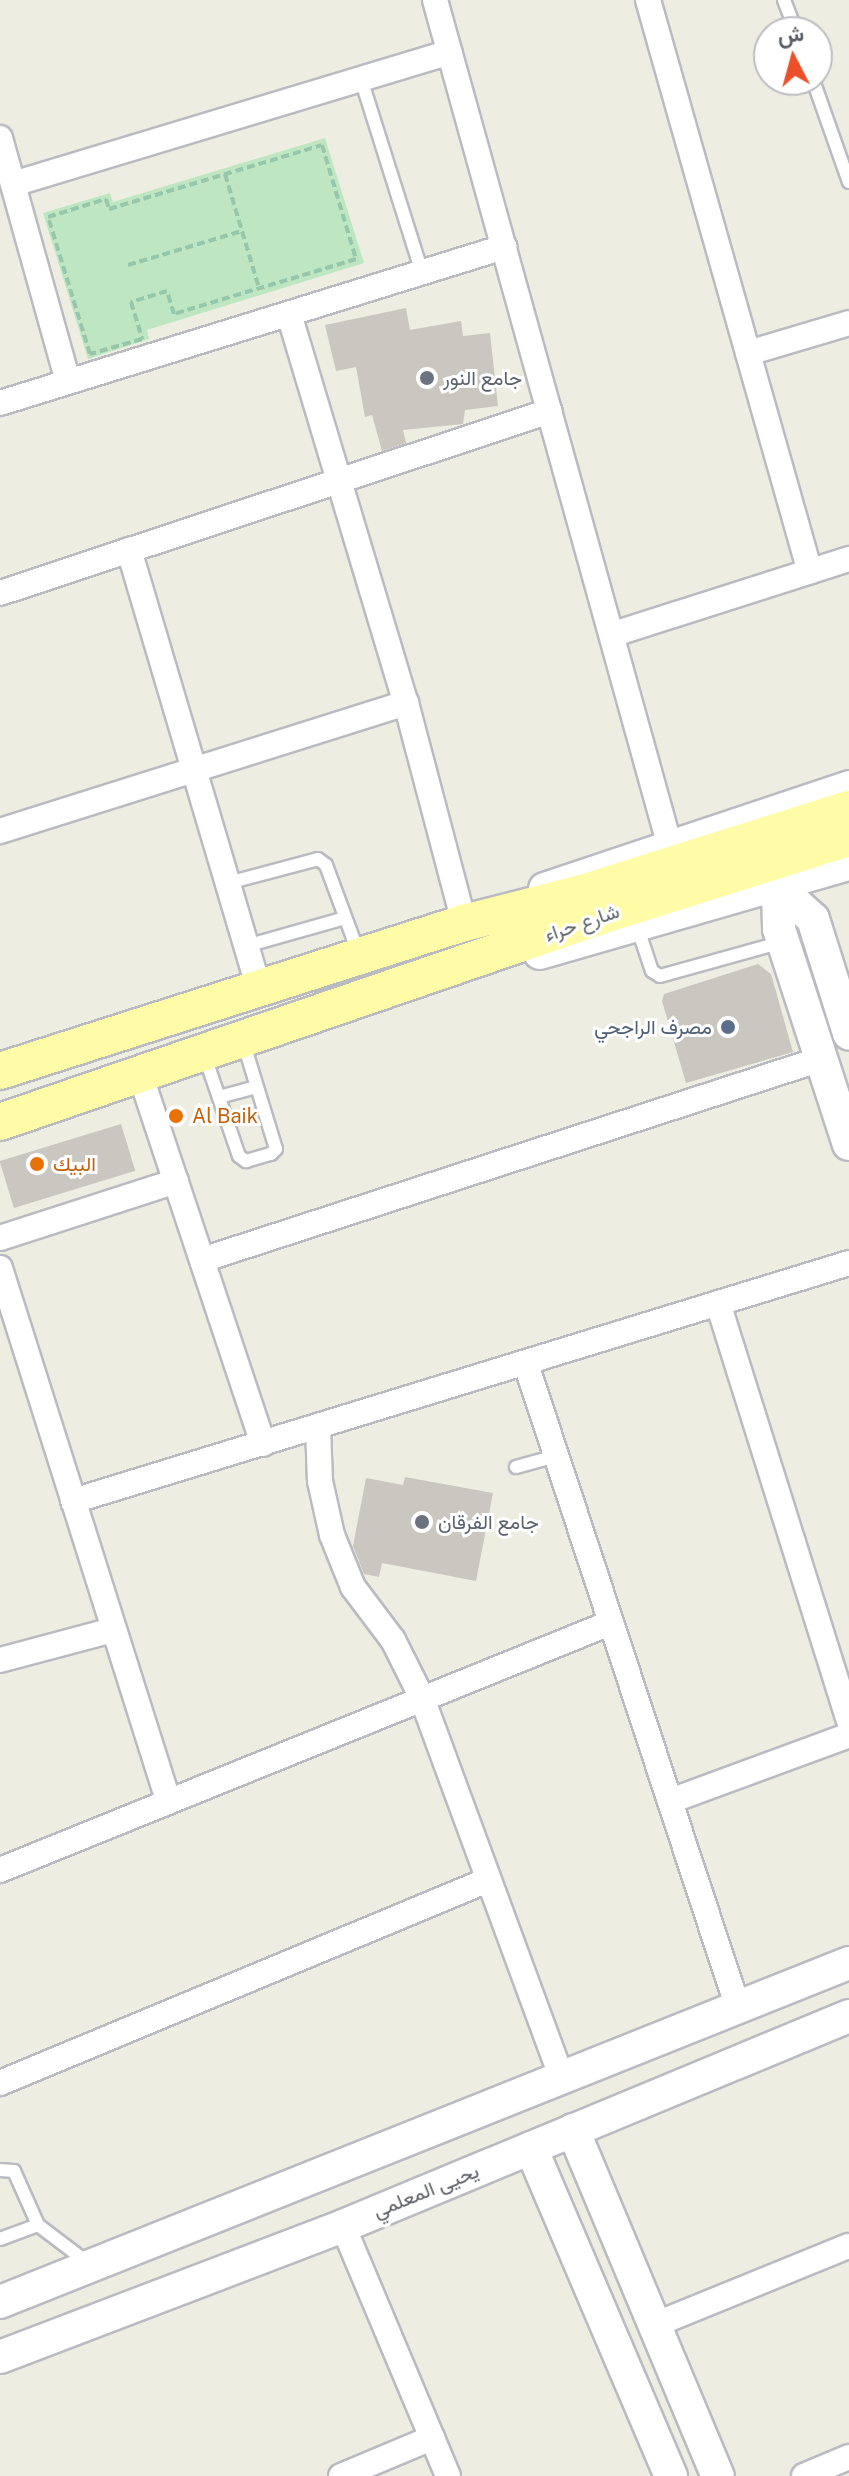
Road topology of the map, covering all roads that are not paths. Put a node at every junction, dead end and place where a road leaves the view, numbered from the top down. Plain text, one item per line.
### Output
1 (435, 0) edge
2 (648, 0) edge
3 (449, 52) junction
4 (361, 79) junction
5 (819, 96) edge
6 (0, 138) edge
7 (849, 182) edge
8 (13, 184) junction
9 (504, 247) junction
10 (422, 273) junction
11 (289, 314) junction
12 (849, 323) edge
13 (748, 353) junction
14 (68, 382) junction
15 (0, 403) edge
16 (550, 411) junction
17 (340, 481) junction
18 (129, 550) junction
19 (849, 559) edge
20 (810, 572) junction
21 (0, 593) edge
22 (614, 634) junction
23 (406, 703) junction
24 (194, 770) junction
25 (849, 787) edge
26 (849, 809) edge
27 (0, 831) edge
28 (849, 838) edge
29 (669, 843) junction
30 (849, 864) edge
31 (228, 883) junction
32 (778, 887) junction
33 (588, 906) junction
34 (345, 918) junction
35 (464, 923) junction
36 (637, 926) junction
37 (783, 942) junction
38 (246, 946) junction
39 (360, 957) junction
40 (259, 989) junction
41 (317, 1015) junction
42 (849, 1033) edge
43 (242, 1039) junction
44 (203, 1051) junction
45 (821, 1059) junction
46 (0, 1071) edge
47 (139, 1071) junction
48 (257, 1087) junction
49 (219, 1097) junction
50 (0, 1122) edge
51 (849, 1144) edge
52 (176, 1181) junction
53 (0, 1238) edge
54 (202, 1260) junction
55 (849, 1263) edge
56 (0, 1268) edge
57 (718, 1303) junction
58 (526, 1364) junction
59 (318, 1427) junction
60 (263, 1444) junction
61 (556, 1456) junction
62 (516, 1467) dead end
63 (73, 1501) junction
64 (610, 1623) junction
65 (113, 1630) junction
66 (0, 1660) edge
67 (422, 1698) junction
68 (849, 1721) edge
69 (849, 1735) edge
70 (168, 1800) junction
71 (670, 1801) junction
72 (0, 1870) edge
73 (488, 1880) junction
74 (848, 1965) edge
75 (738, 2008) junction
76 (849, 2016) edge
77 (562, 2078) junction
78 (0, 2083) edge
79 (573, 2130) junction
80 (531, 2148) junction
81 (0, 2170) edge
82 (38, 2225) junction
83 (343, 2226) junction
84 (0, 2239) edge
85 (849, 2246) edge
86 (91, 2265) junction
87 (0, 2302) edge
88 (654, 2325) junction
89 (0, 2357) edge
90 (432, 2438) junction
91 (849, 2457) edge
92 (341, 2476) edge
93 (448, 2476) edge
94 (671, 2476) edge
95 (718, 2476) edge
96 (804, 2476) edge

1 - 3 street
2 - 13 street
3 - 4 street
3 - 9 street
4 - 8 street
4 - 10 lane
5 - 7 lane
6 - 8 street
8 - 14 street
9 - 10 street
9 - 16 street
10 - 11 street
11 - 14 street
11 - 17 street
12 - 13 street
13 - 20 street
14 - 15 street
16 - 17 street
16 - 22 street
17 - 18 street
17 - 23 street
18 - 21 street
18 - 24 street
19 - 20 street
20 - 22 street
22 - 29 street
23 - 24 street
23 - 35 street
24 - 27 street
24 - 31 street
25 - 29 street, شارع حراء
26 - 33 main road, شارع حراء
28 - 33 main road, شارع حراء
29 - 35 street, شارع حراء
30 - 32 street, شارع حراء
31 - 34 lane
31 - 38 street
32 - 36 street, شارع حراء
32 - 37 street
32 - 42 street
33 - 35 main road, شارع حراء
33 - 41 main road, شارع حراء
34 - 38 lane
34 - 39 lane
35 - 39 main road, شارع حراء
36 - 37 lane
36 - 41 street, شارع حراء
37 - 45 street
38 - 40 street
39 - 40 main road, شارع حراء
40 - 46 main road, شارع حراء
41 - 43 main road, شارع حراء
43 - 44 main road, شارع حراء
43 - 48 lane
44 - 47 main road, شارع حراء
44 - 49 lane
45 - 51 street
45 - 54 street
47 - 50 main road, شارع حراء
47 - 52 street
48 - 49 lane
48 - 49 lane
52 - 53 street
52 - 54 street
54 - 60 street
55 - 57 street
56 - 63 street
57 - 58 street
57 - 68 street
58 - 59 street
58 - 61 street
59 - 60 street
59 - 67 street
60 - 63 street
61 - 62 lane
61 - 64 street
63 - 65 street
64 - 67 street
64 - 71 street
65 - 66 street
65 - 70 street
67 - 70 street
67 - 73 street
69 - 71 street
70 - 72 street
71 - 75 street
73 - 77 street
73 - 78 street
74 - 75 street
75 - 77 street
76 - 79 street, يحيى المعلمي
77 - 86 street
79 - 80 street, يحيى المعلمي
79 - 88 street
80 - 83 street, يحيى المعلمي
80 - 94 street
81 - 82 lane
82 - 84 lane
82 - 86 lane
83 - 89 street, يحيى المعلمي
83 - 90 street
85 - 88 street
86 - 87 street
88 - 95 street
90 - 92 street
90 - 93 street
91 - 96 street

